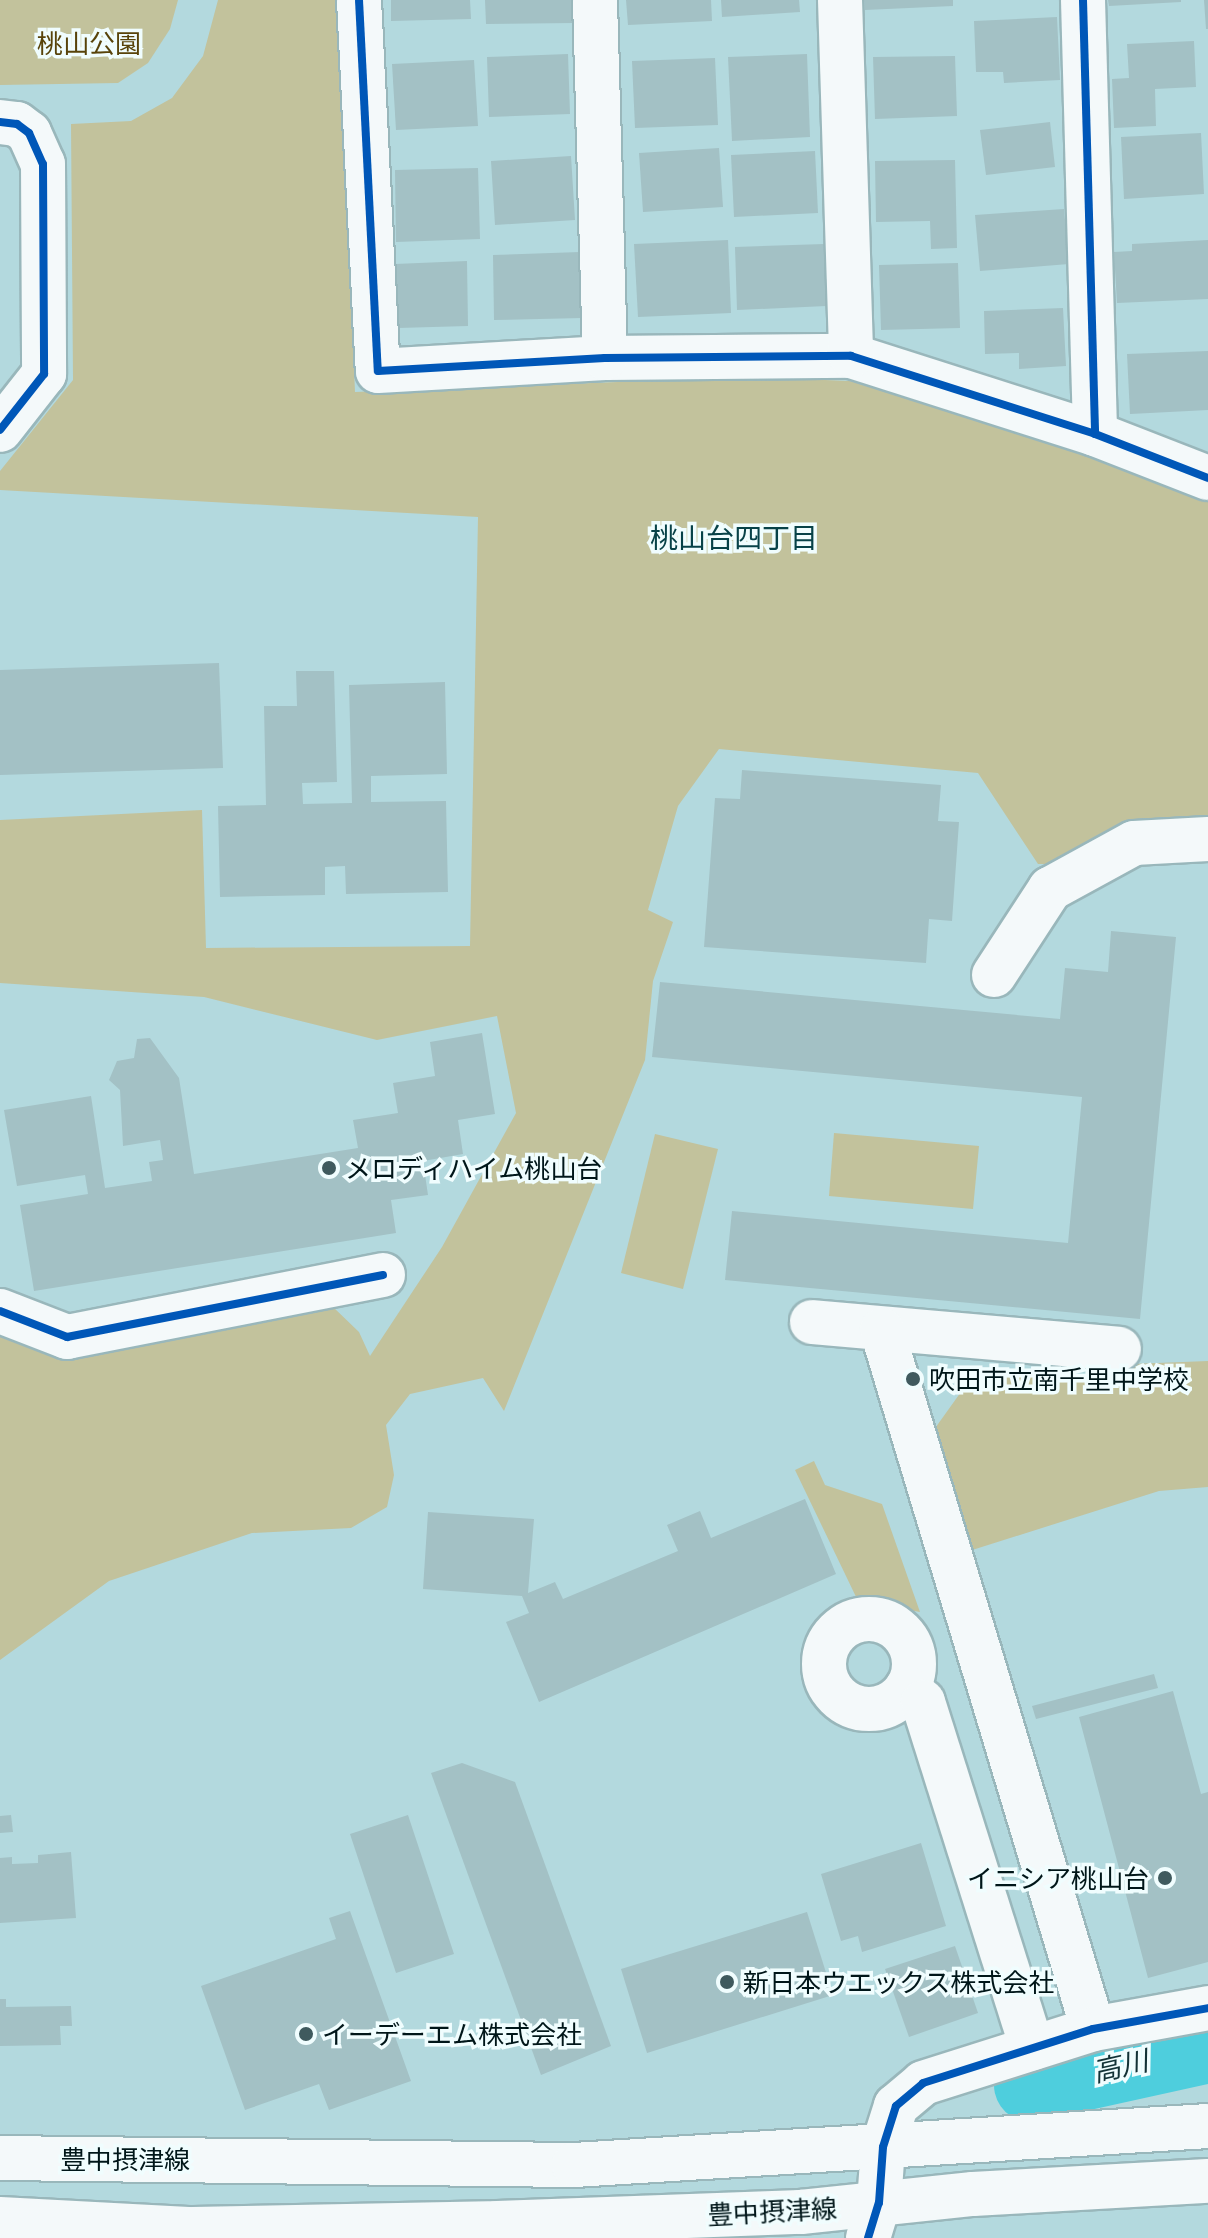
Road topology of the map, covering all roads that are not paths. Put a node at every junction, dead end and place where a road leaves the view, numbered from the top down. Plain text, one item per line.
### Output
1 (359, 0) edge
2 (595, 0) edge
3 (840, 0) edge
4 (1083, 0) edge
5 (0, 122) edge
6 (851, 356) junction
7 (605, 358) junction
8 (0, 430) edge
9 (1095, 434) junction
10 (1208, 478) edge
11 (1208, 839) edge
12 (994, 975) dead end
13 (383, 1275) dead end
14 (0, 1311) edge
15 (812, 1322) dead end
16 (882, 1330) junction
17 (1119, 1349) dead end
18 (907, 1688) dead end
19 (1208, 2008) edge
20 (1093, 2029) junction
21 (1032, 2048) junction
22 (1208, 2126) edge
23 (883, 2147) junction
24 (0, 2158) edge
25 (1208, 2181) edge
26 (0, 2219) edge
27 (874, 2220) edge
28 (496, 2230) edge

1 - 7 street
2 - 7 street
3 - 6 street
4 - 9 street
5 - 8 street
6 - 7 street
6 - 9 street
9 - 10 street
11 - 12 street
13 - 14 street
15 - 16 street
16 - 17 street
16 - 20 street
18 - 21 street
19 - 20 street
20 - 21 street
21 - 23 street
22 - 23 street, 豊中摂津線
23 - 24 street, 豊中摂津線
23 - 27 street
25 - 27 street, 豊中摂津線
26 - 28 street, 豊中摂津線
27 - 28 street, 豊中摂津線

